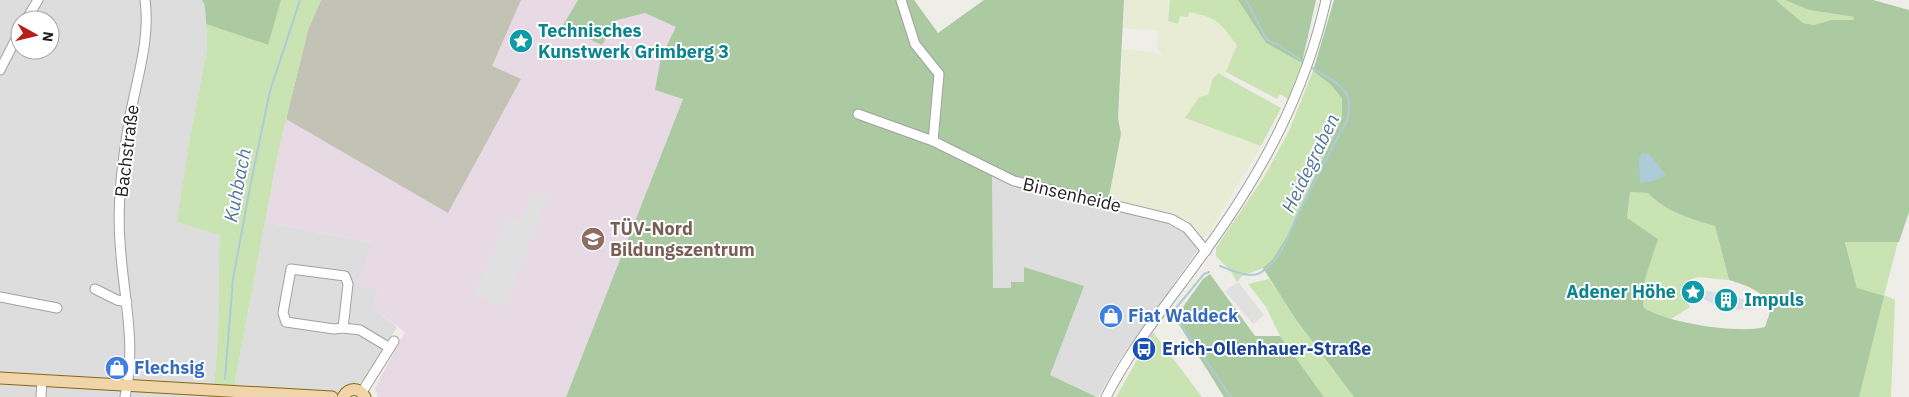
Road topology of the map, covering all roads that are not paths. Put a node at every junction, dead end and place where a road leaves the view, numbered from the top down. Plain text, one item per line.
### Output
1 (145, 0) edge
2 (901, 0) edge
3 (1326, 0) edge
4 (10, 50) edge
5 (0, 70) edge
6 (858, 114) dead end
7 (933, 141) junction
8 (1206, 251) junction
9 (95, 288) dead end
10 (0, 297) edge
11 (128, 302) junction
12 (57, 308) dead end
13 (343, 328) junction
14 (0, 378) edge
15 (42, 380) junction
16 (128, 385) junction
17 (246, 394) edge
18 (364, 394) edge
19 (41, 397) edge
20 (125, 397) edge
21 (332, 397) edge
22 (343, 397) edge
23 (1106, 397) edge

1 - 11 street, Bachstraße
2 - 7 street
3 - 8 street
4 - 5 street
6 - 7 street, Binsenheide
7 - 8 street, Binsenheide
8 - 23 street
9 - 11 street
10 - 12 street
11 - 16 street, Bachstraße
13 - 13 street
13 - 18 street
14 - 15 main road
15 - 16 main road
15 - 19 street
16 - 17 main road
16 - 20 street, Bachstraße
17 - 21 main road
18 - 22 main road

